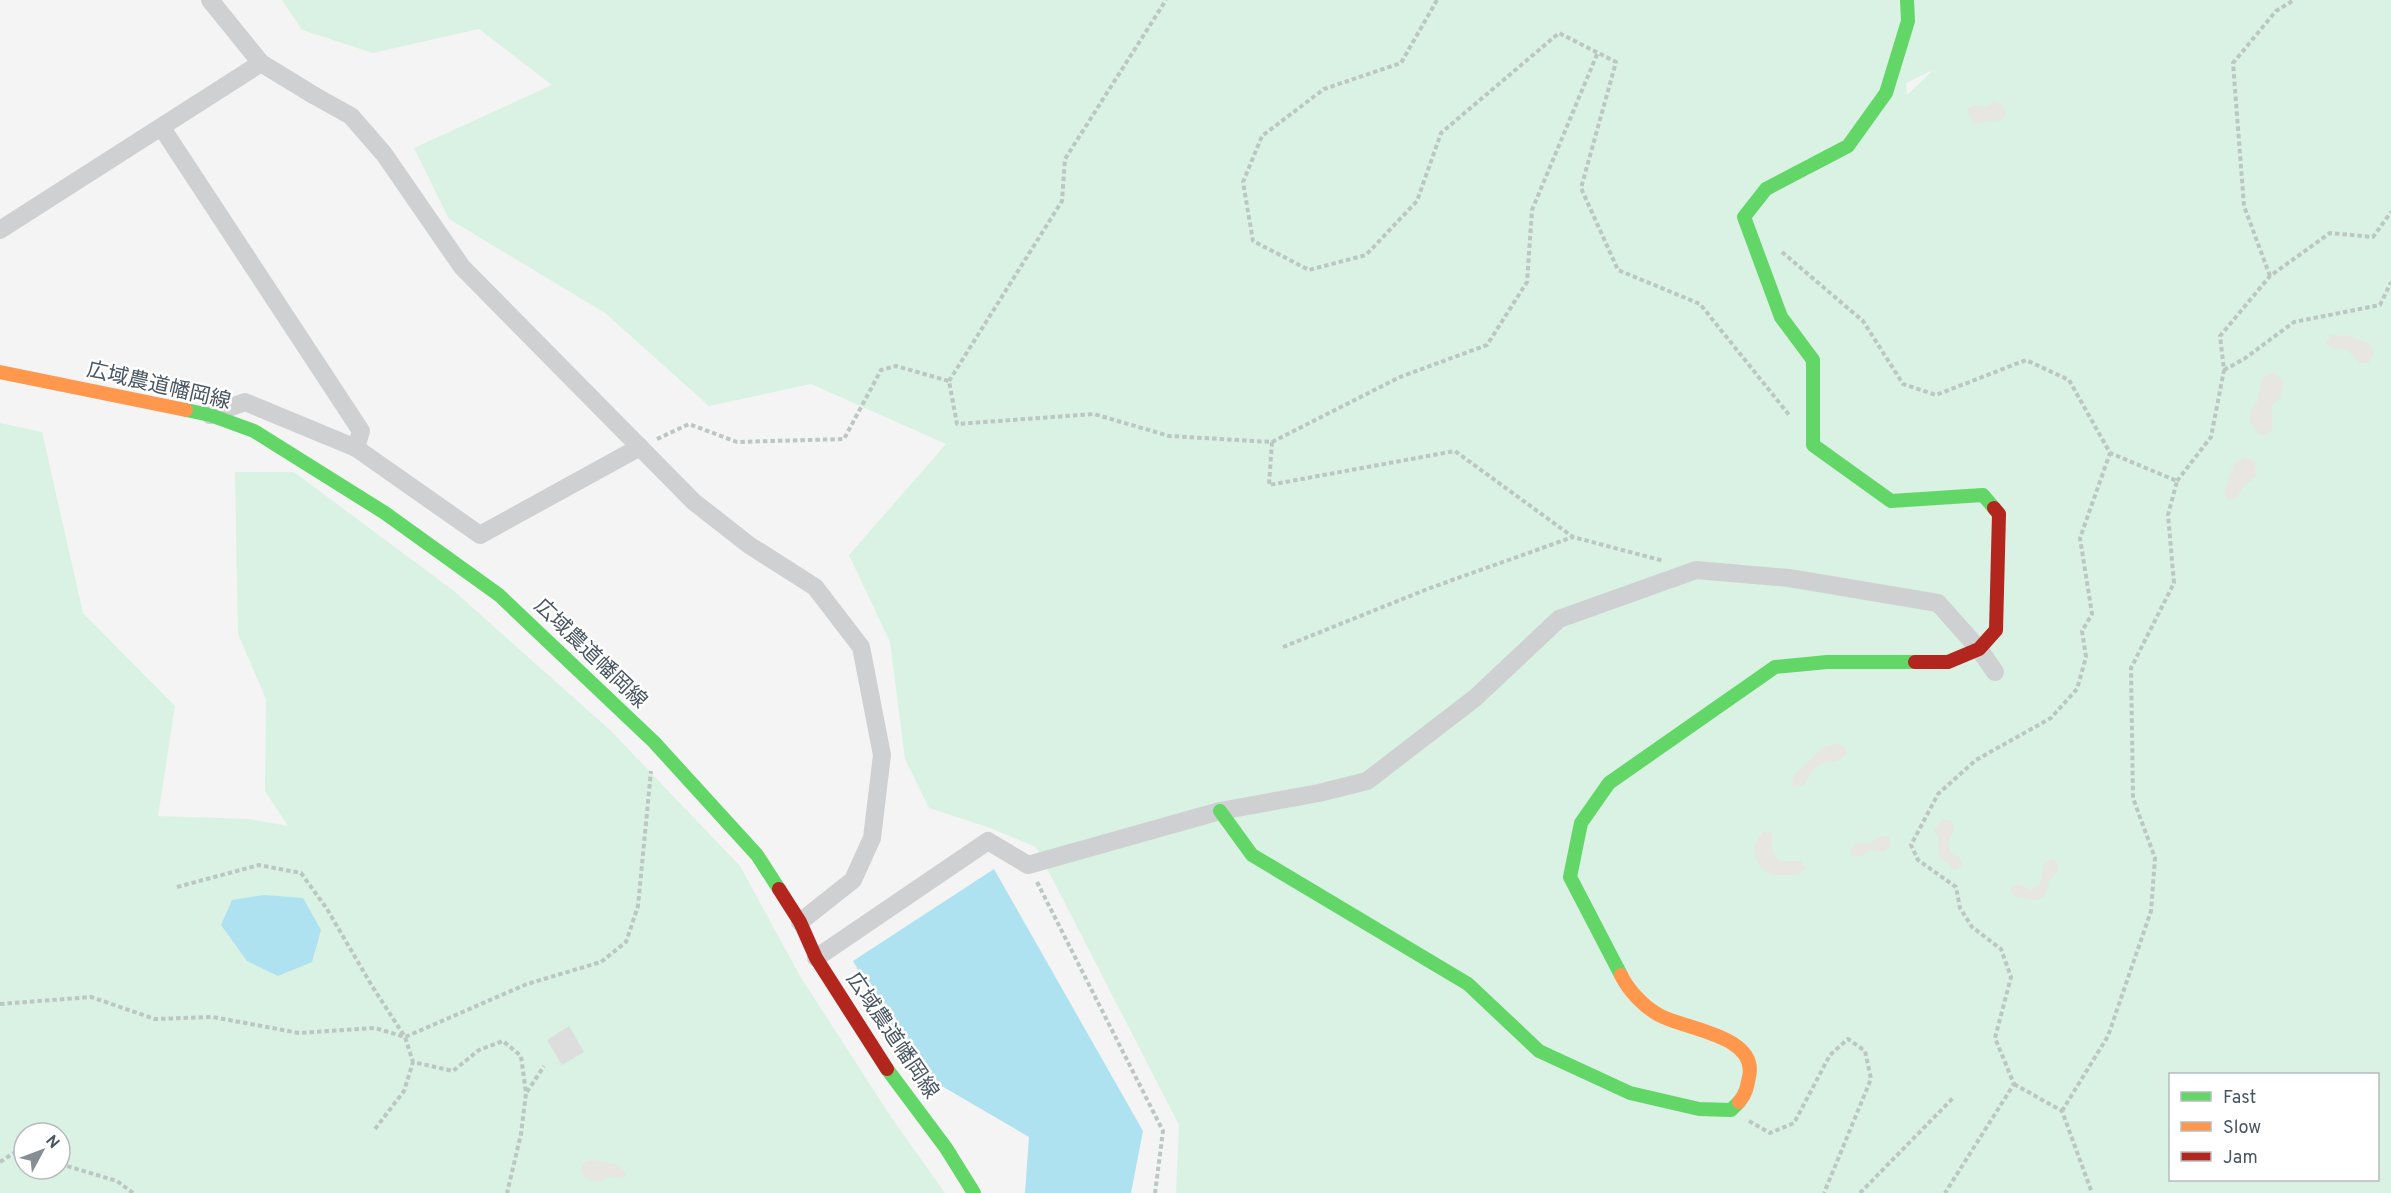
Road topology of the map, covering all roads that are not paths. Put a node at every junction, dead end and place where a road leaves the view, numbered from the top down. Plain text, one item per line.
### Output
1 (210, 0) edge
2 (1907, 0) edge
3 (261, 63) junction
4 (162, 128) junction
5 (0, 230) edge
6 (0, 372) edge
7 (210, 415) junction
8 (640, 447) junction
9 (356, 448) junction
10 (1979, 649) junction
11 (1995, 672) dead end
12 (1220, 811) junction
13 (800, 922) junction
14 (816, 958) junction
15 (974, 1193) edge

1 - 3 street
2 - 10 street
3 - 4 street
3 - 8 street
4 - 5 street
4 - 9 street
6 - 7 street, 広域農道幡岡線
7 - 9 street
7 - 13 street, 広域農道幡岡線
8 - 9 street
8 - 13 street
10 - 11 street
10 - 12 street
10 - 12 street
12 - 14 street
13 - 14 street, 広域農道幡岡線
14 - 15 street, 広域農道幡岡線

